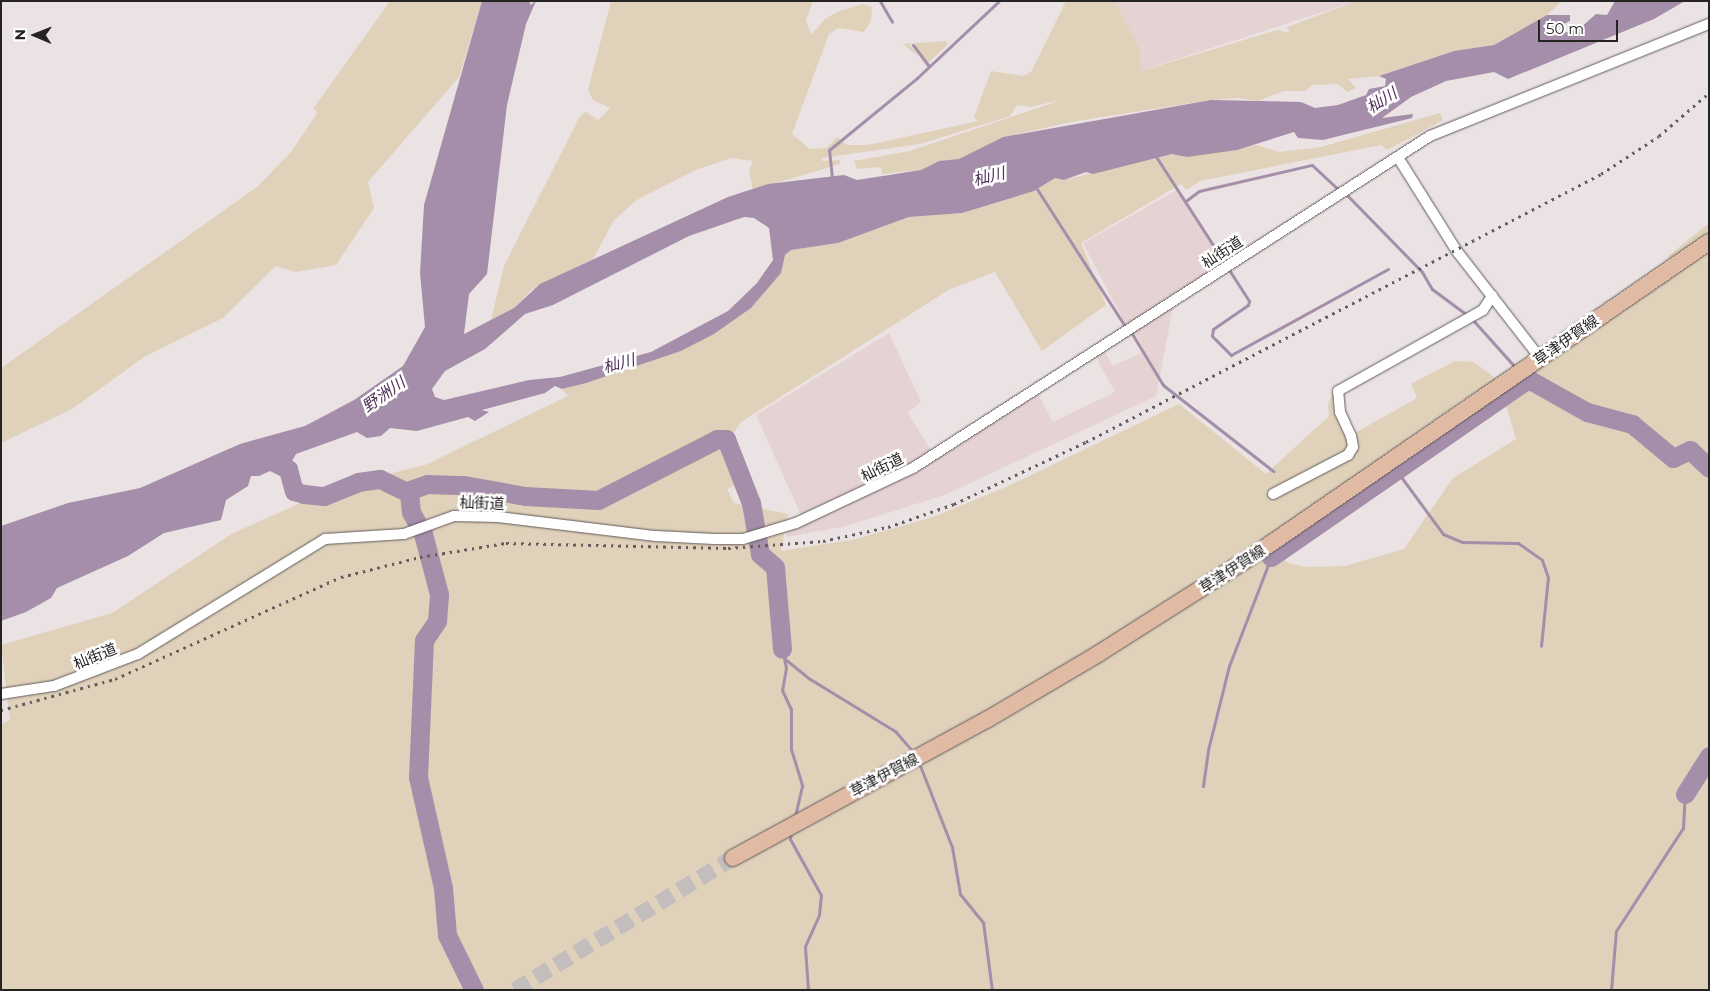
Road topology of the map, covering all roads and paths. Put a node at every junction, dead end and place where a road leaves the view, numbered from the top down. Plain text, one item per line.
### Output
1 (1709, 24) edge
2 (1399, 159) junction
3 (1709, 242) edge
4 (1492, 296) junction
5 (1540, 358) junction
6 (1272, 494) dead end
7 (1, 694) edge
8 (733, 858) tunnel mouth

1 - 2 street, 杣街道
2 - 4 street
2 - 7 street, 杣街道
3 - 5 main road, 草津伊賀線
4 - 5 street
4 - 6 street
5 - 8 main road, 草津伊賀線

